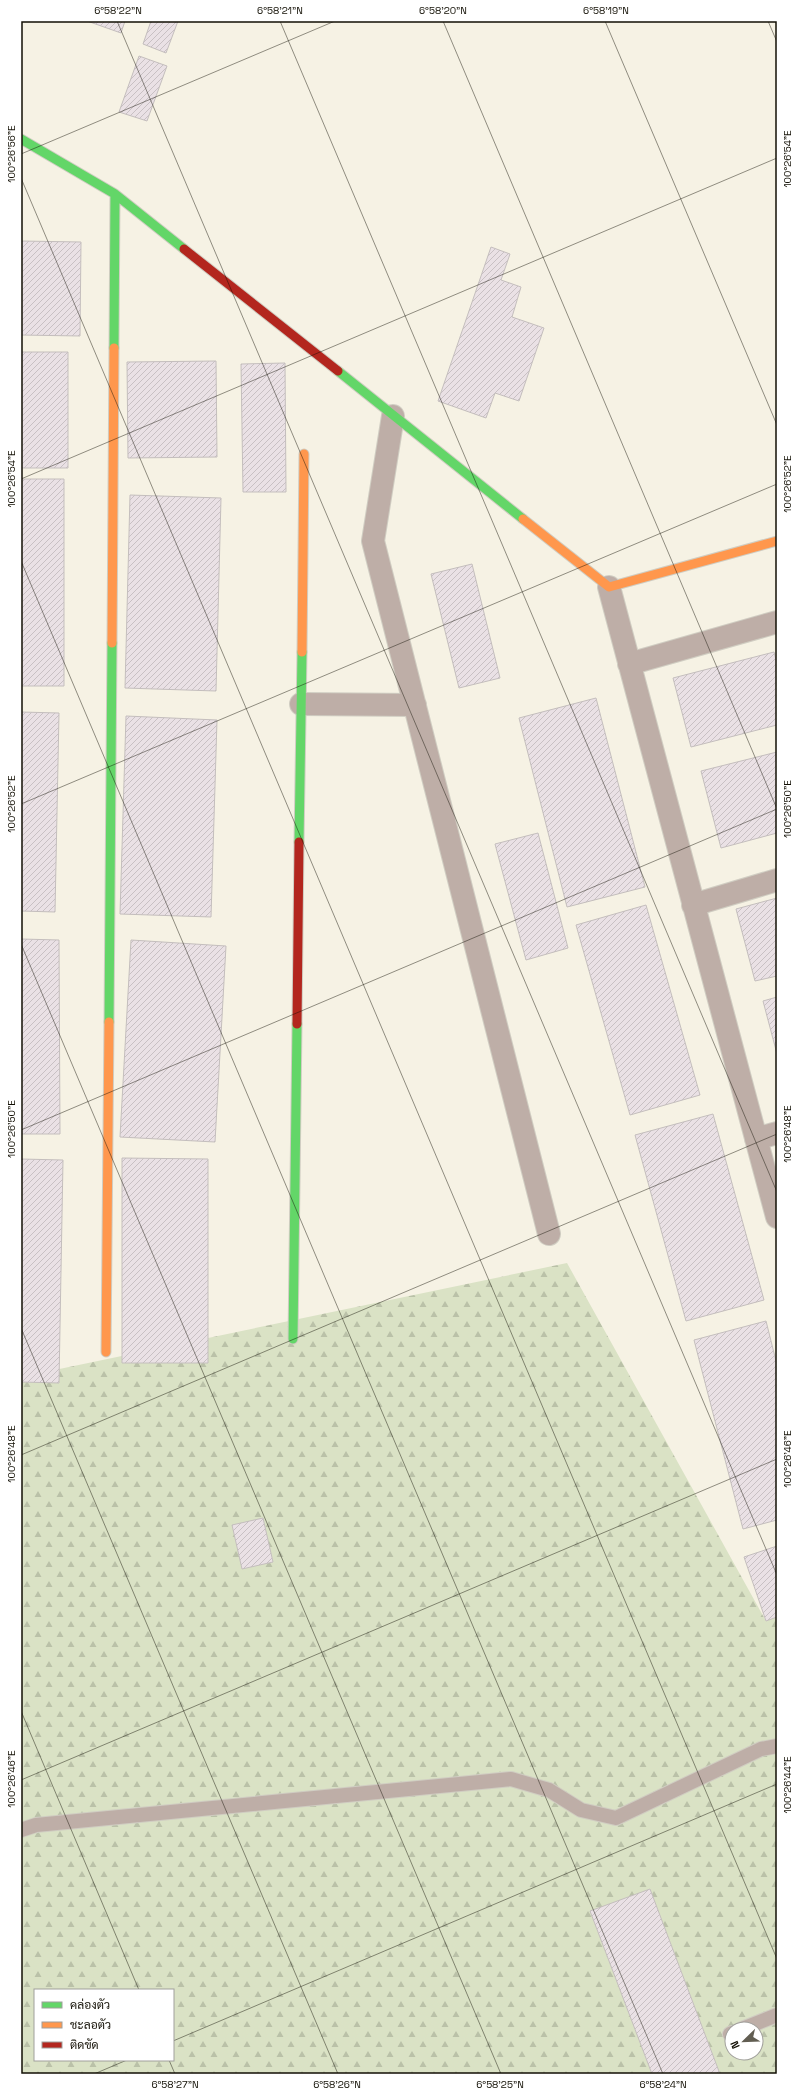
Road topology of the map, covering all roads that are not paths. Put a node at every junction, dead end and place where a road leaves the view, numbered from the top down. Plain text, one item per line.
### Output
1 (21, 139) edge
2 (115, 194) junction
3 (393, 416) junction
4 (304, 454) dead end
5 (777, 541) edge
6 (609, 587) junction
7 (777, 622) edge
8 (629, 664) junction
9 (301, 704) junction
10 (415, 706) junction
11 (777, 880) edge
12 (693, 905) junction
13 (777, 1133) edge
14 (756, 1139) junction
15 (777, 1217) edge
16 (549, 1234) dead end
17 (293, 1339) dead end
18 (106, 1352) dead end
19 (777, 1746) edge
20 (21, 1830) edge
21 (777, 2015) edge
22 (762, 2021) edge

1 - 2 street
2 - 3 street
2 - 18 street
3 - 6 street
3 - 10 street
4 - 9 street
5 - 6 street
6 - 8 street
7 - 8 street
8 - 12 street
9 - 10 street
9 - 17 street
10 - 16 street
11 - 12 street
12 - 14 street
13 - 14 street
14 - 15 street
19 - 20 lane
21 - 22 lane

